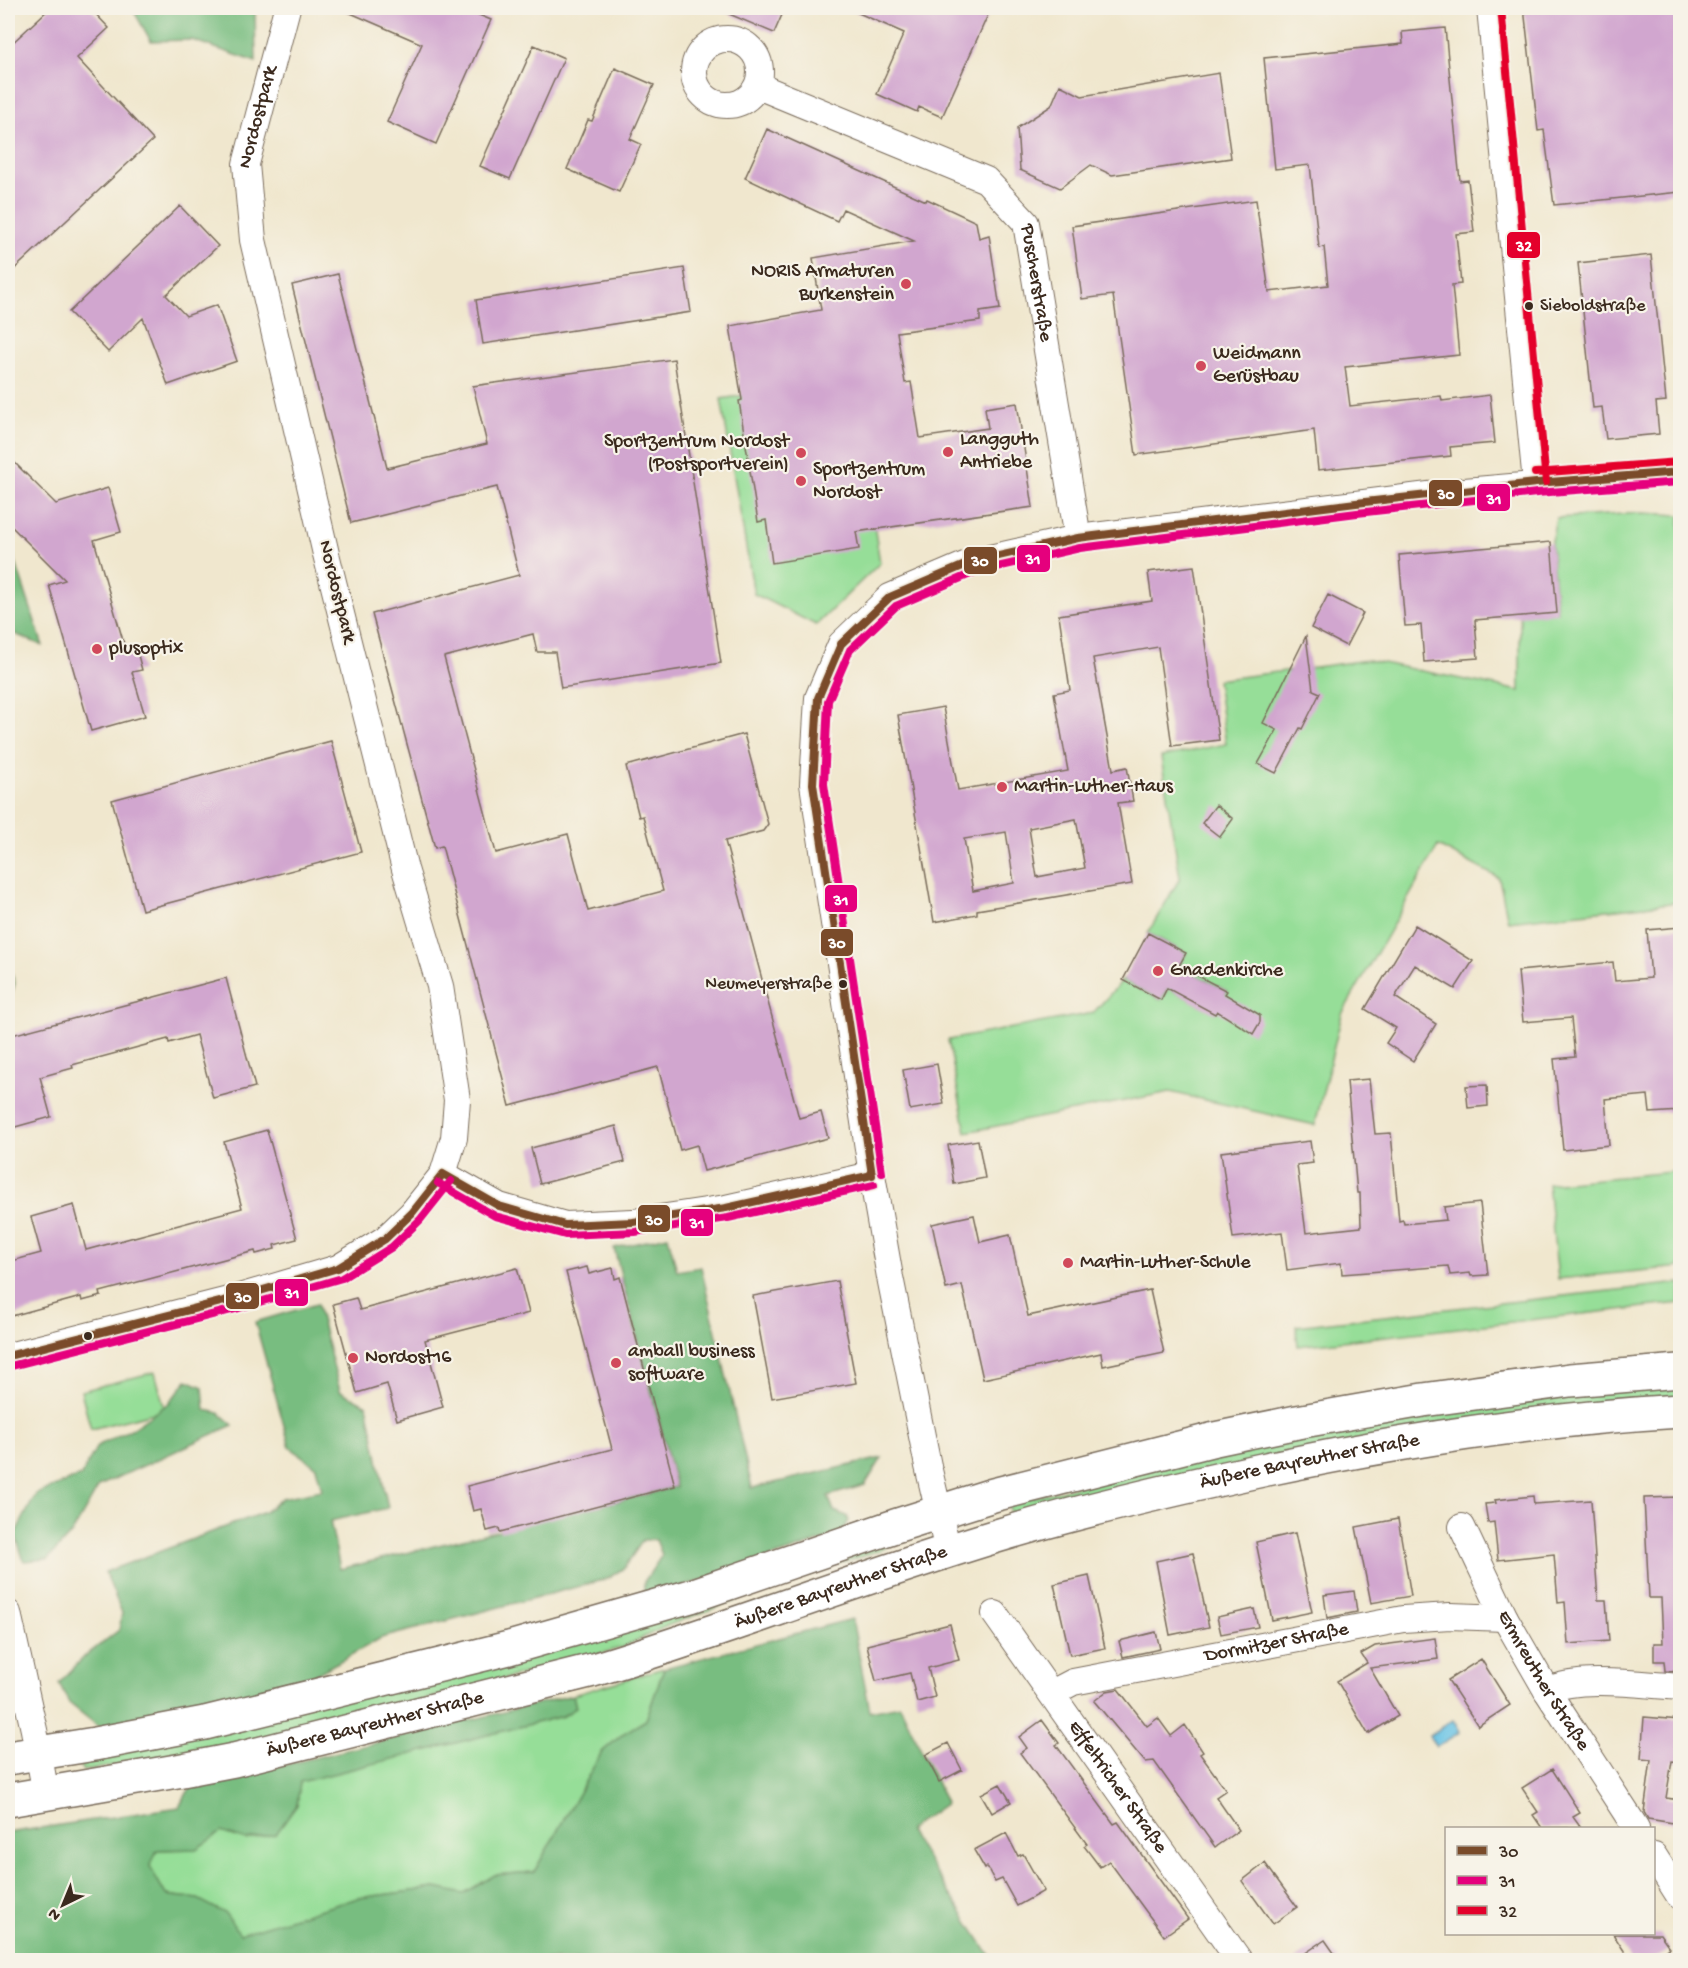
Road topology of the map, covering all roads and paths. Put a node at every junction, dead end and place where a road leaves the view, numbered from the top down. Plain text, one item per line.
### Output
1 (287, 8) edge
2 (1490, 8) edge
3 (758, 86) dead end
4 (1680, 472) edge
5 (1536, 483) junction
6 (1078, 538) junction
7 (443, 1174) junction
8 (872, 1175) junction
9 (8, 1356) edge
10 (1680, 1371) edge
11 (1680, 1411) edge
12 (938, 1512) junction
13 (1462, 1527) dead end
14 (948, 1551) junction
15 (8, 1613) edge
16 (995, 1614) dead end
17 (1505, 1618) junction
18 (1680, 1687) edge
19 (1547, 1691) junction
20 (1052, 1693) junction
21 (23, 1756) edge
22 (46, 1794) junction
23 (8, 1800) edge
24 (1635, 1827) edge
25 (1655, 1859) edge
26 (1680, 1898) edge
27 (1239, 1960) edge

1 - 7 street, Nordostpark
2 - 5 street
3 - 6 street, Puscherstraße
4 - 5 street
5 - 6 street
6 - 8 street
7 - 8 street
7 - 9 street, Nordostpark
8 - 12 street
10 - 12 main road, Äußere Bayreuther Straße
11 - 14 main road, Äußere Bayreuther Straße
12 - 14 street
12 - 21 main road, Äußere Bayreuther Straße
13 - 17 street, Ermreuther Straße
14 - 22 main road, Äußere Bayreuther Straße
15 - 21 street
16 - 20 street, Effeltricher Straße
17 - 19 street, Ermreuther Straße
17 - 20 street, Dormitzer Straße
18 - 19 street
19 - 24 street, Ermreuther Straße
20 - 27 street, Effeltricher Straße
21 - 22 street
22 - 23 main road, Äußere Bayreuther Straße
25 - 26 street

